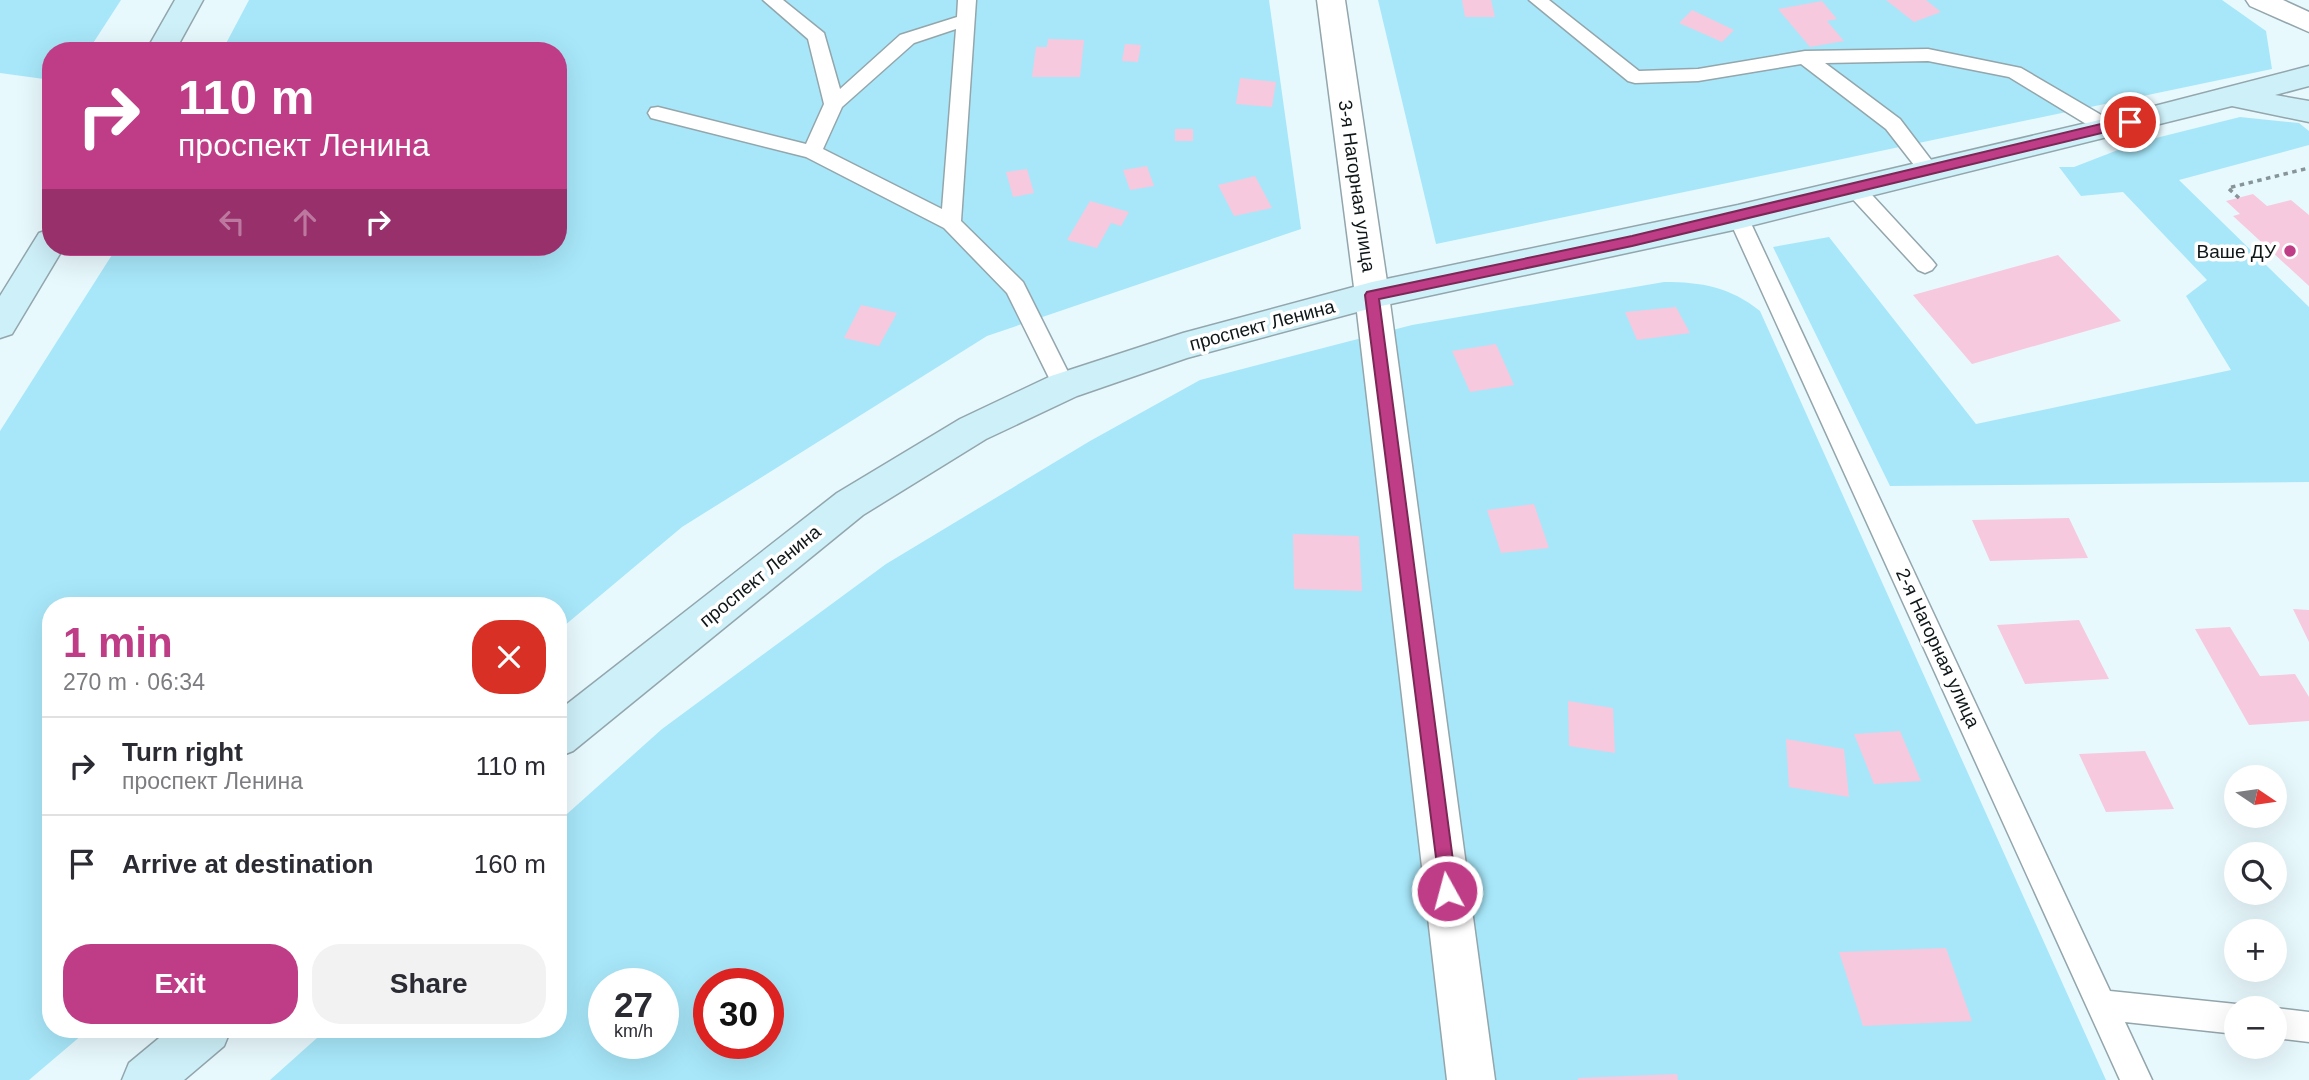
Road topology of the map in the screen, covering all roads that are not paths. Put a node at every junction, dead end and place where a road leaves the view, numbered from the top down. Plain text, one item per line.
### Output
1 (189, 0) edge
2 (772, 0) edge
3 (967, 0) edge
4 (1331, 0) edge
5 (1538, 0) edge
6 (2260, 0) edge
7 (965, 20) junction
8 (2309, 23) edge
9 (165, 42) edge
10 (1805, 57) junction
11 (2309, 76) edge
12 (2214, 100) junction
13 (834, 104) junction
14 (2309, 112) edge
15 (658, 113) dead end
16 (2108, 128) junction
17 (812, 152) junction
18 (1928, 169) junction
19 (1854, 188) junction
20 (1738, 216) junction
21 (951, 223) junction
22 (42, 256) edge
23 (1925, 265) dead end
24 (1372, 295) junction
25 (0, 325) edge
26 (1064, 386) junction
27 (567, 730) edge
28 (2103, 1005) junction
29 (2224, 1018) edge
30 (2287, 1024) edge
31 (2309, 1027) edge
32 (196, 1038) edge
33 (146, 1080) edge
34 (1471, 1080) edge
35 (2136, 1080) edge

1 - 9 street
2 - 13 lane
3 - 7 lane
4 - 24 street, 3-я Нагорная улица
5 - 10 lane
6 - 8 street
7 - 13 lane
7 - 21 lane
10 - 16 lane
10 - 18 lane
11 - 12 street, проспект Ленина
12 - 14 street
12 - 16 street, проспект Ленина
13 - 17 lane
15 - 17 lane
16 - 18 street, проспект Ленина
17 - 21 lane
18 - 19 street, проспект Ленина
19 - 20 street, проспект Ленина
19 - 23 lane
20 - 24 street, проспект Ленина
20 - 28 lane, 2-я Нагорная улица
21 - 26 lane
22 - 25 street
24 - 26 street, проспект Ленина
24 - 34 street, 3-я Нагорная улица
26 - 27 street, проспект Ленина
28 - 29 lane
28 - 35 lane, 2-я Нагорная улица
30 - 31 lane
32 - 33 street

